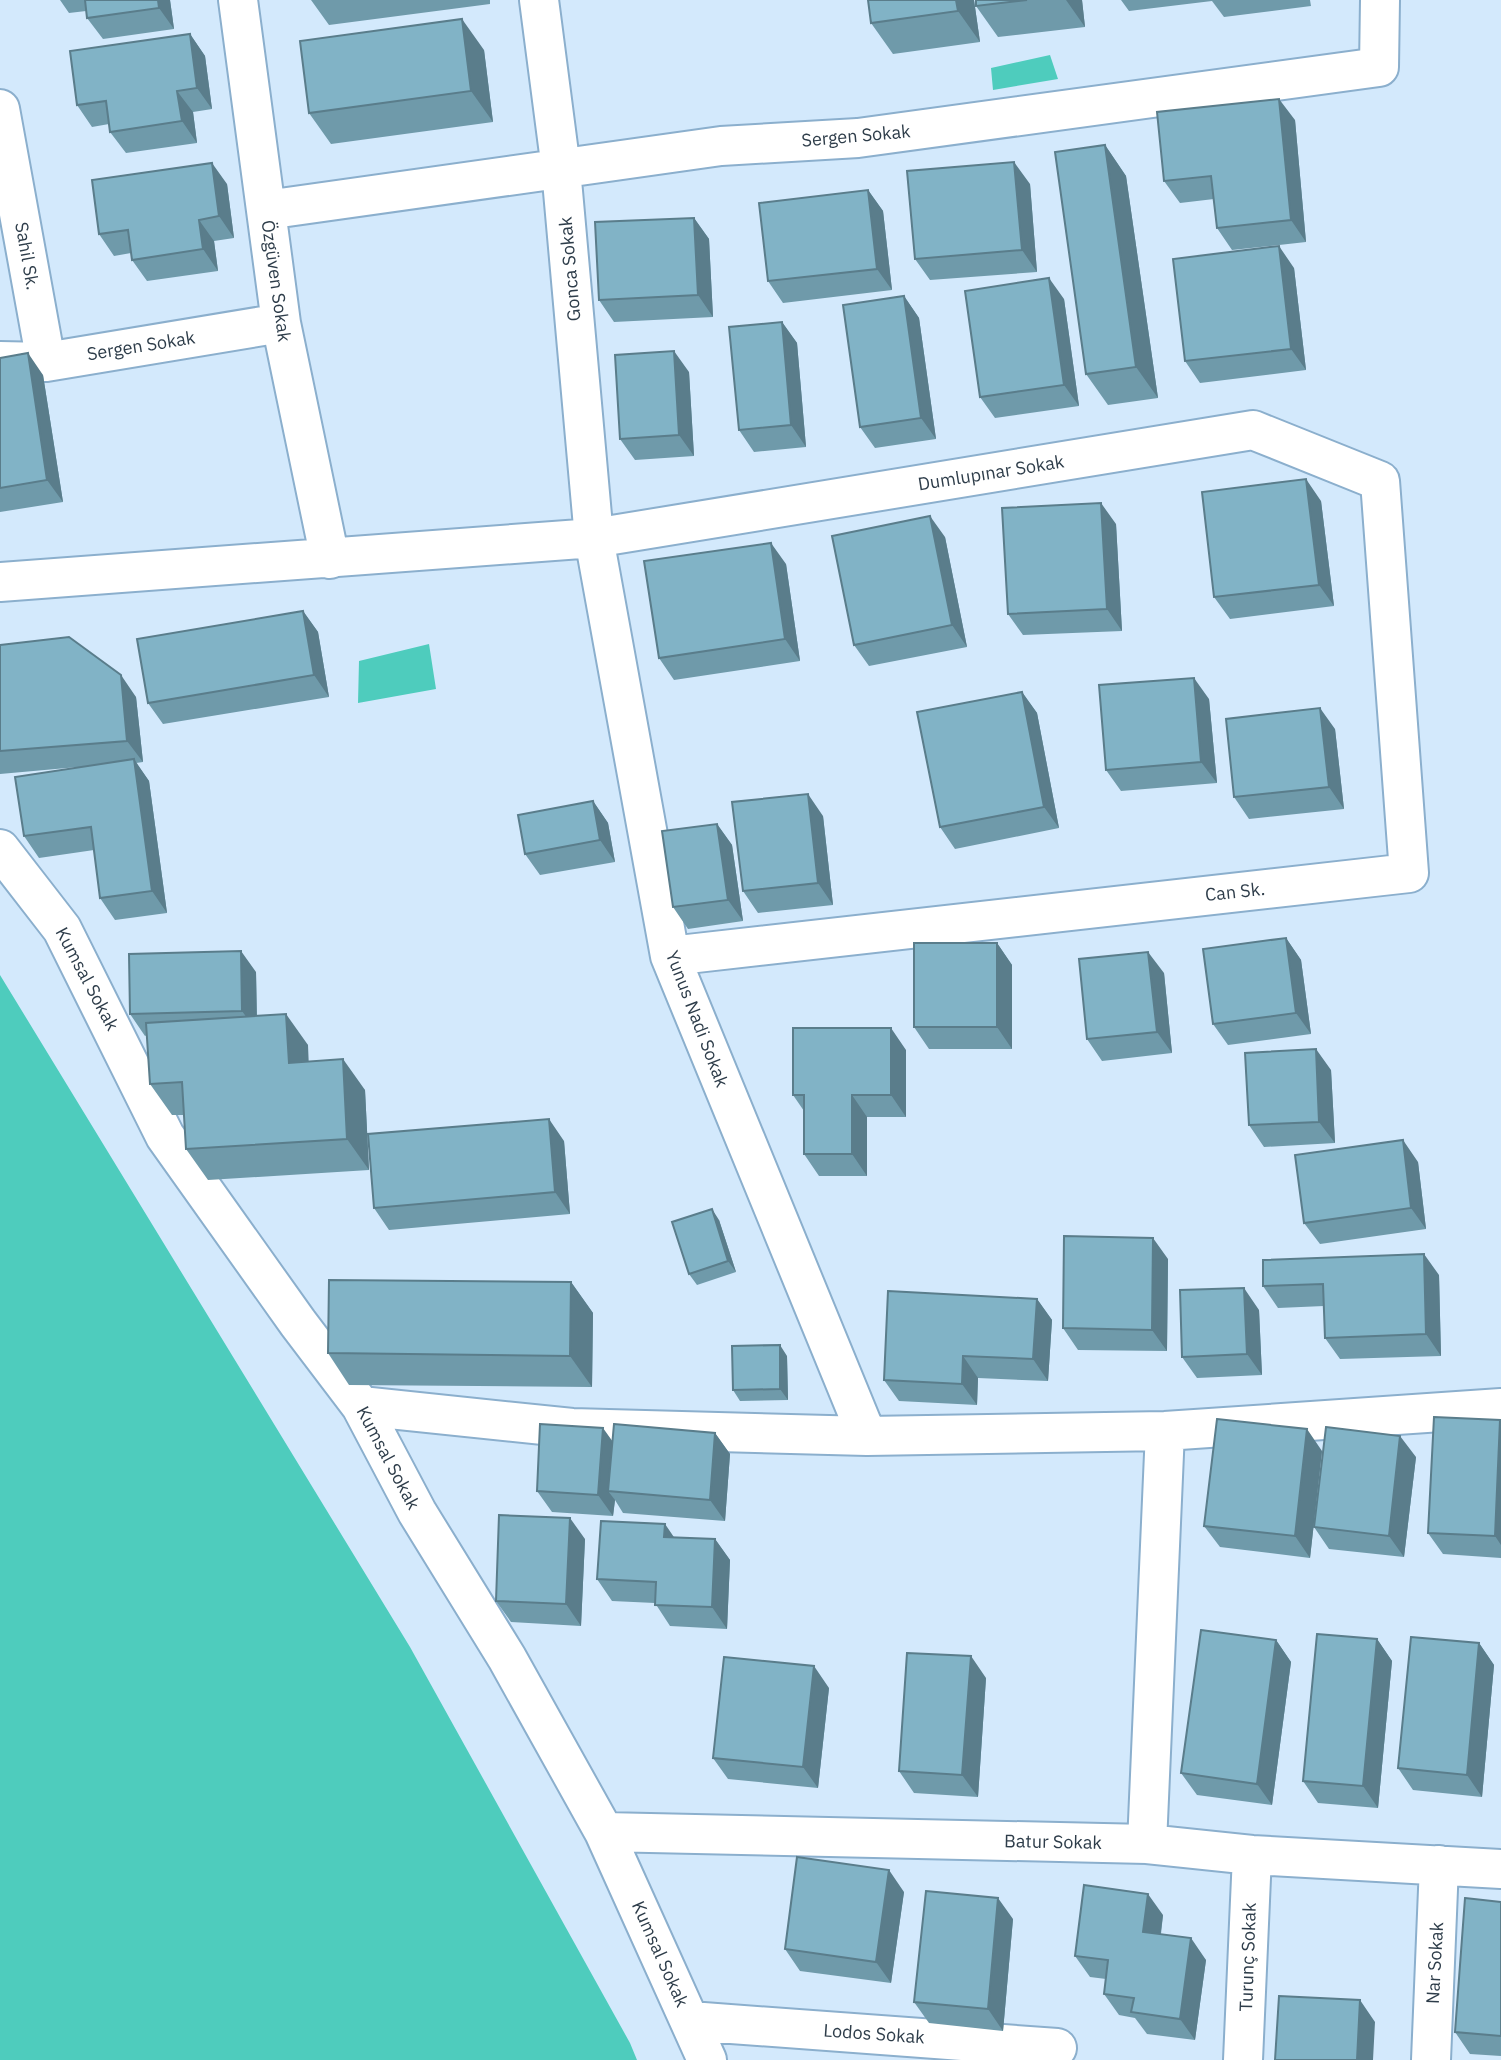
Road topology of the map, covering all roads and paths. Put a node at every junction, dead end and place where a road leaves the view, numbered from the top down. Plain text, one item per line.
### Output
1 (238, 0) edge
2 (539, 0) edge
3 (1380, 0) edge
4 (0, 109) edge
5 (561, 169) junction
6 (266, 210) junction
7 (281, 323) junction
8 (0, 360) edge
9 (46, 362) junction
10 (1380, 481) joint
11 (594, 538) junction
12 (330, 559) junction
13 (0, 582) edge
14 (0, 849) edge
15 (670, 956) junction
16 (361, 1406) junction
17 (1501, 1408) edge
18 (1166, 1431) junction
19 (867, 1436) junction
20 (604, 1832) junction
21 (1147, 1844) junction
22 (1252, 1855) junction
23 (1439, 1865) junction
24 (1501, 1869) edge
25 (690, 2021) junction
26 (1057, 2048) dead end
27 (707, 2060) edge
28 (1243, 2060) edge
29 (1431, 2060) edge

1 - 6 street, Özgüven Sokak
2 - 5 street, Gonca Sokak
3 - 5 street, Sergen Sokak
4 - 9 street, Sahil Sk.
5 - 6 street, Sergen Sokak
5 - 11 street, Gonca Sokak
6 - 7 street, Özgüven Sokak
7 - 9 street, Sergen Sokak
7 - 12 street, Özgüven Sokak
8 - 9 street, Sergen Sokak
10 - 11 street, Dumlupınar Sokak
10 - 15 street, Can Sk.
11 - 12 street, Dumlupınar Sokak
11 - 15 street, Yunus Nadi Sokak
12 - 13 street, Dumlupınar Sokak
14 - 16 street, Kumsal Sokak
15 - 19 street, Yunus Nadi Sokak
16 - 19 street
16 - 20 street, Kumsal Sokak
17 - 18 street
18 - 19 street
18 - 21 street
20 - 21 street, Batur Sokak
20 - 25 street, Kumsal Sokak
21 - 22 street, Batur Sokak
22 - 23 street, Batur Sokak
22 - 28 street, Turunç Sokak
23 - 24 street, Batur Sokak
23 - 29 street, Nar Sokak
25 - 26 street, Lodos Sokak
25 - 27 street, Kumsal Sokak

